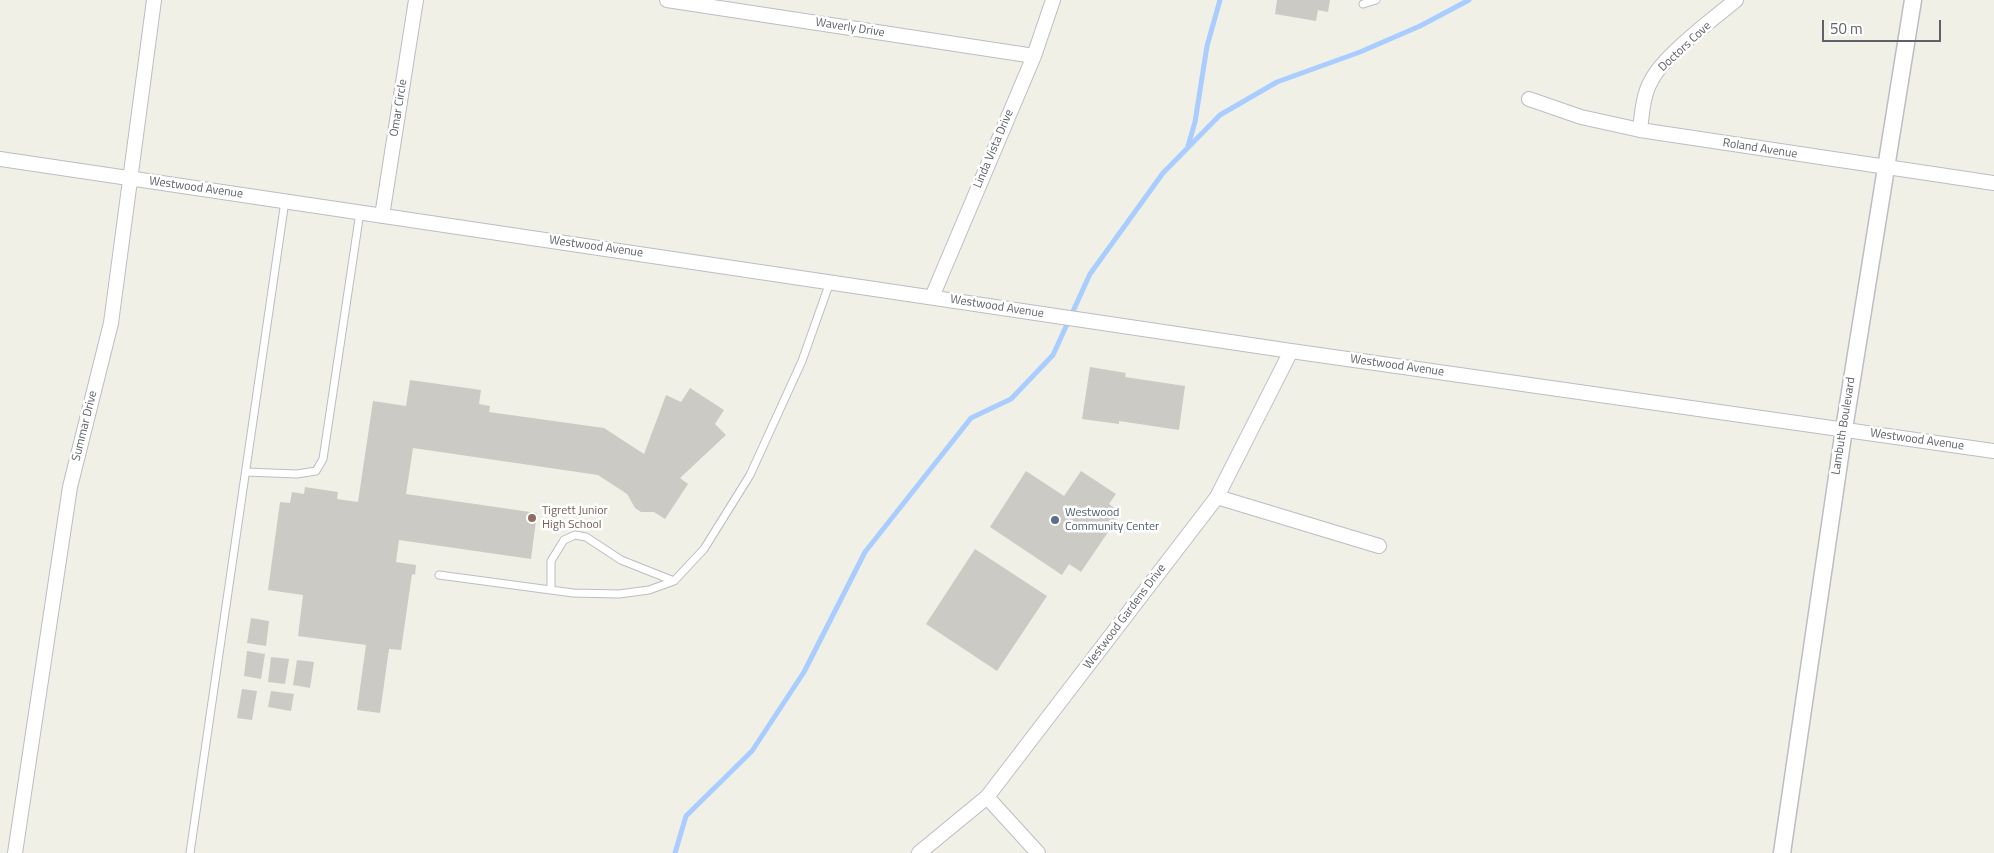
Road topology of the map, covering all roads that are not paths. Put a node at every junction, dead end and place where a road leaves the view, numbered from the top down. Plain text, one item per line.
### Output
1 (154, 0) edge
2 (416, 0) edge
3 (666, 0) edge
4 (1053, 0) edge
5 (1376, 0) edge
6 (1736, 0) edge
7 (1913, 0) edge
8 (1363, 4) dead end
9 (1034, 56) junction
10 (1528, 100) dead end
11 (1640, 130) junction
12 (0, 158) edge
13 (1884, 168) junction
14 (130, 178) junction
15 (1994, 183) edge
16 (285, 201) junction
17 (360, 212) junction
18 (382, 216) junction
19 (830, 282) junction
20 (932, 297) junction
21 (1291, 351) junction
22 (1844, 429) junction
23 (1994, 451) edge
24 (246, 472) junction
25 (1216, 497) junction
26 (1379, 546) dead end
27 (439, 575) dead end
28 (674, 581) junction
29 (551, 590) junction
30 (987, 797) junction
31 (15, 853) edge
32 (190, 853) edge
33 (919, 853) edge
34 (1038, 853) edge
35 (1782, 853) edge

1 - 14 street, Summar Drive
2 - 18 street, Omar Circle
3 - 9 street, Waverly Drive
4 - 9 street, Linda Vista Drive
5 - 8 lane
6 - 11 street, Doctors Cove
7 - 13 street, Lambuth Boulevard
9 - 20 street, Linda Vista Drive
10 - 11 street, Roland Avenue
11 - 13 street, Roland Avenue
12 - 14 street, Westwood Avenue
13 - 15 street, Roland Avenue
13 - 22 street, Lambuth Boulevard
14 - 16 street, Westwood Avenue
14 - 31 street, Summar Drive
16 - 17 street, Westwood Avenue
16 - 24 lane
17 - 18 street, Westwood Avenue
17 - 24 lane
18 - 19 street, Westwood Avenue
19 - 20 street, Westwood Avenue
19 - 28 lane
20 - 21 street, Westwood Avenue
21 - 22 street, Westwood Avenue
21 - 25 street, Westwood Gardens Drive
22 - 23 street, Westwood Avenue
22 - 35 street, Lambuth Boulevard
24 - 32 lane
25 - 26 street
25 - 30 street, Westwood Gardens Drive
27 - 29 lane
28 - 29 lane
28 - 29 lane
30 - 33 street, Westwood Gardens Drive
30 - 34 street

